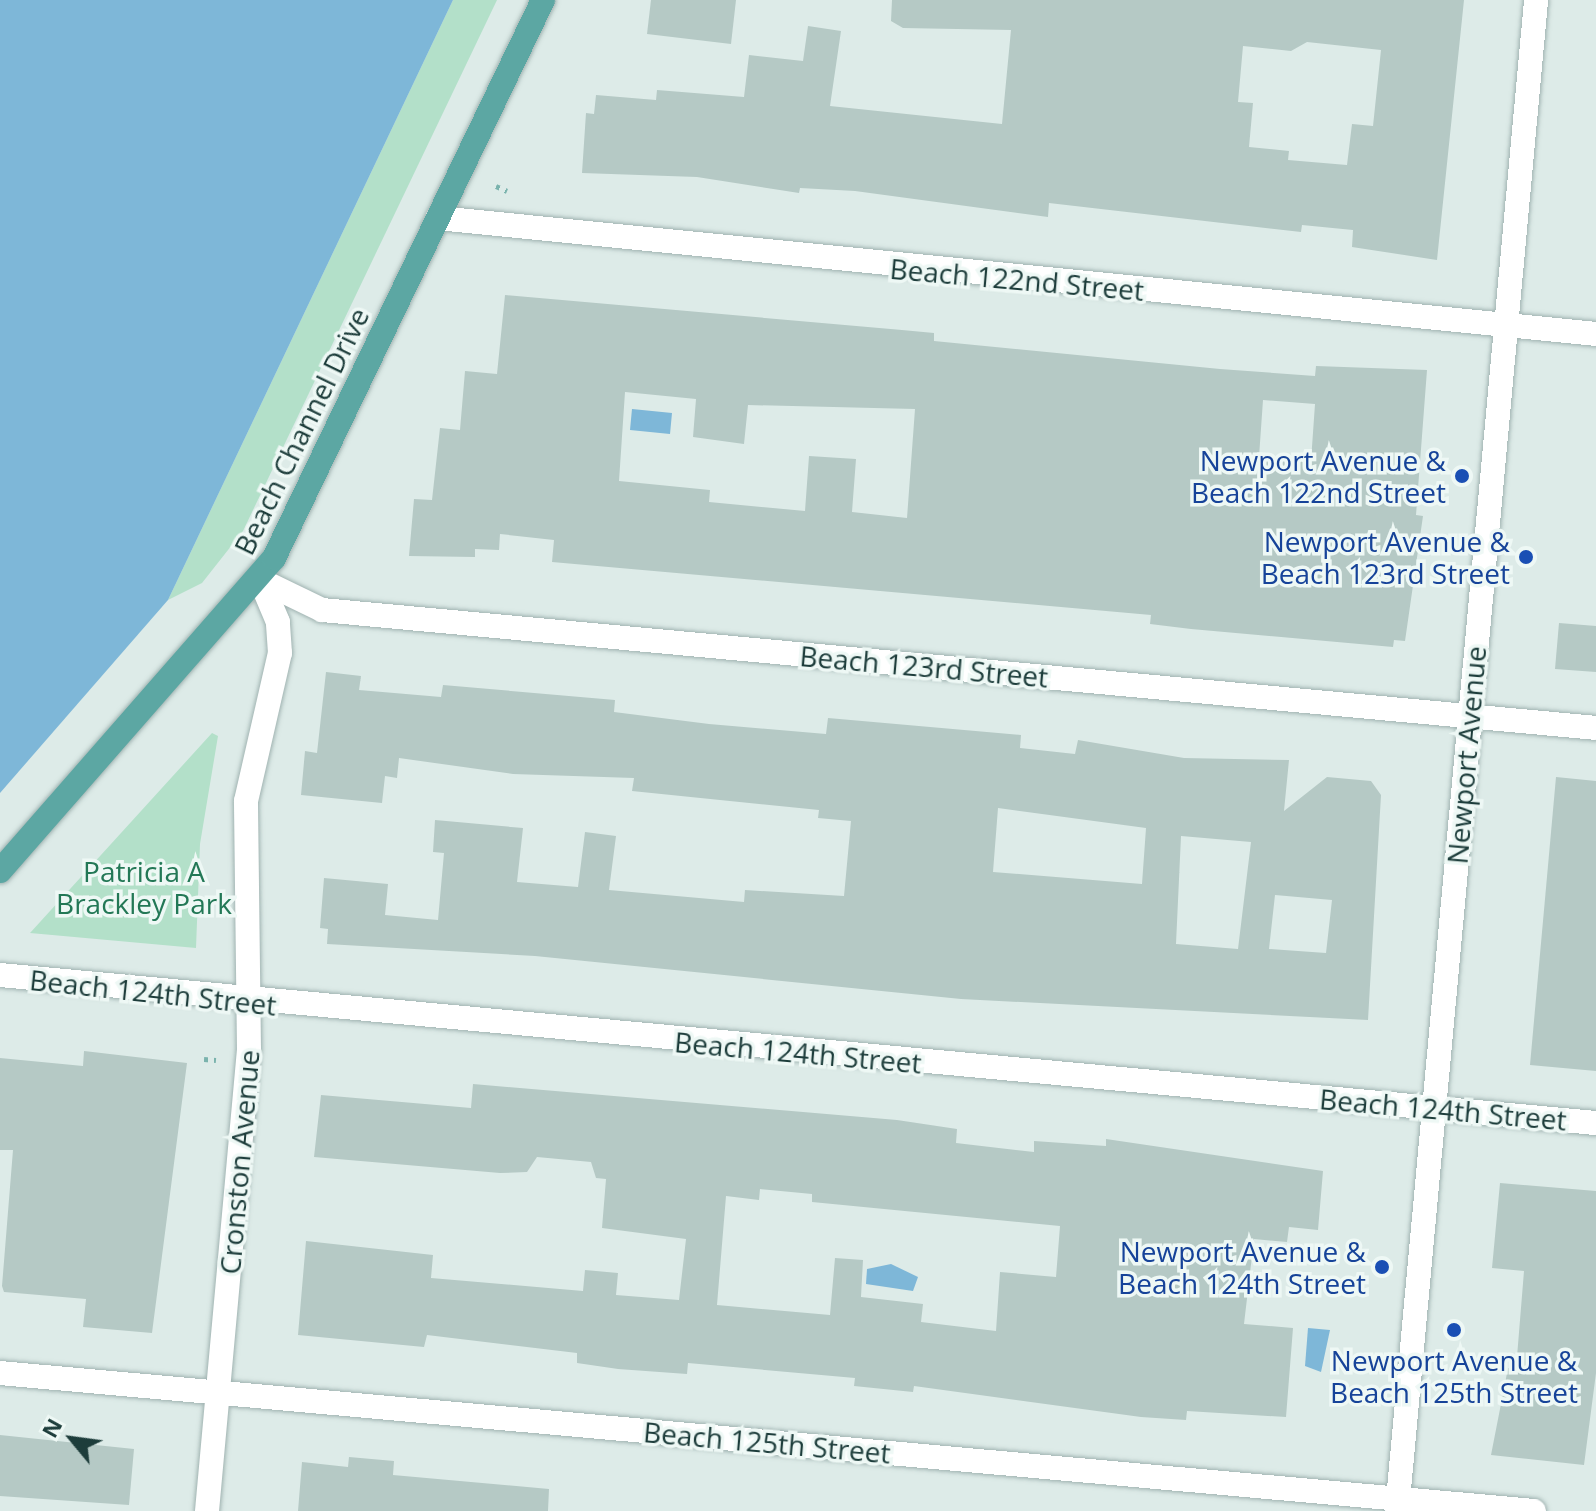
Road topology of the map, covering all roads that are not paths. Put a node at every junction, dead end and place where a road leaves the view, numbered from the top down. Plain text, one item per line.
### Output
1 (543, 0) edge
2 (1536, 0) edge
3 (438, 218) junction
4 (1506, 325) junction
5 (1596, 334) edge
6 (260, 580) junction
7 (1470, 716) junction
8 (1596, 728) edge
9 (0, 871) edge
10 (0, 975) edge
11 (251, 1002) junction
12 (1434, 1108) junction
13 (1596, 1123) edge
14 (0, 1373) edge
15 (218, 1392) junction
16 (1397, 1505) edge
17 (207, 1511) edge
18 (1534, 1511) edge

1 - 3 main road, Beach Channel Drive
2 - 4 street, Newport Avenue
3 - 4 street, Beach 122nd Street
3 - 6 main road, Beach Channel Drive
4 - 5 street, Beach 122nd Street
4 - 7 street, Newport Avenue
6 - 7 street, Beach 123rd Street
6 - 9 main road, Beach Channel Drive
6 - 11 street, Cronston Avenue
7 - 8 street, Beach 123rd Street
7 - 12 street, Newport Avenue
10 - 11 street, Beach 124th Street
11 - 12 street, Beach 124th Street
11 - 15 street, Cronston Avenue
12 - 13 street, Beach 124th Street
12 - 16 street, Newport Avenue
14 - 15 street, Beach 125th Street
15 - 16 street, Beach 125th Street
15 - 17 street, Cronston Avenue
16 - 18 street, Beach 125th Street

